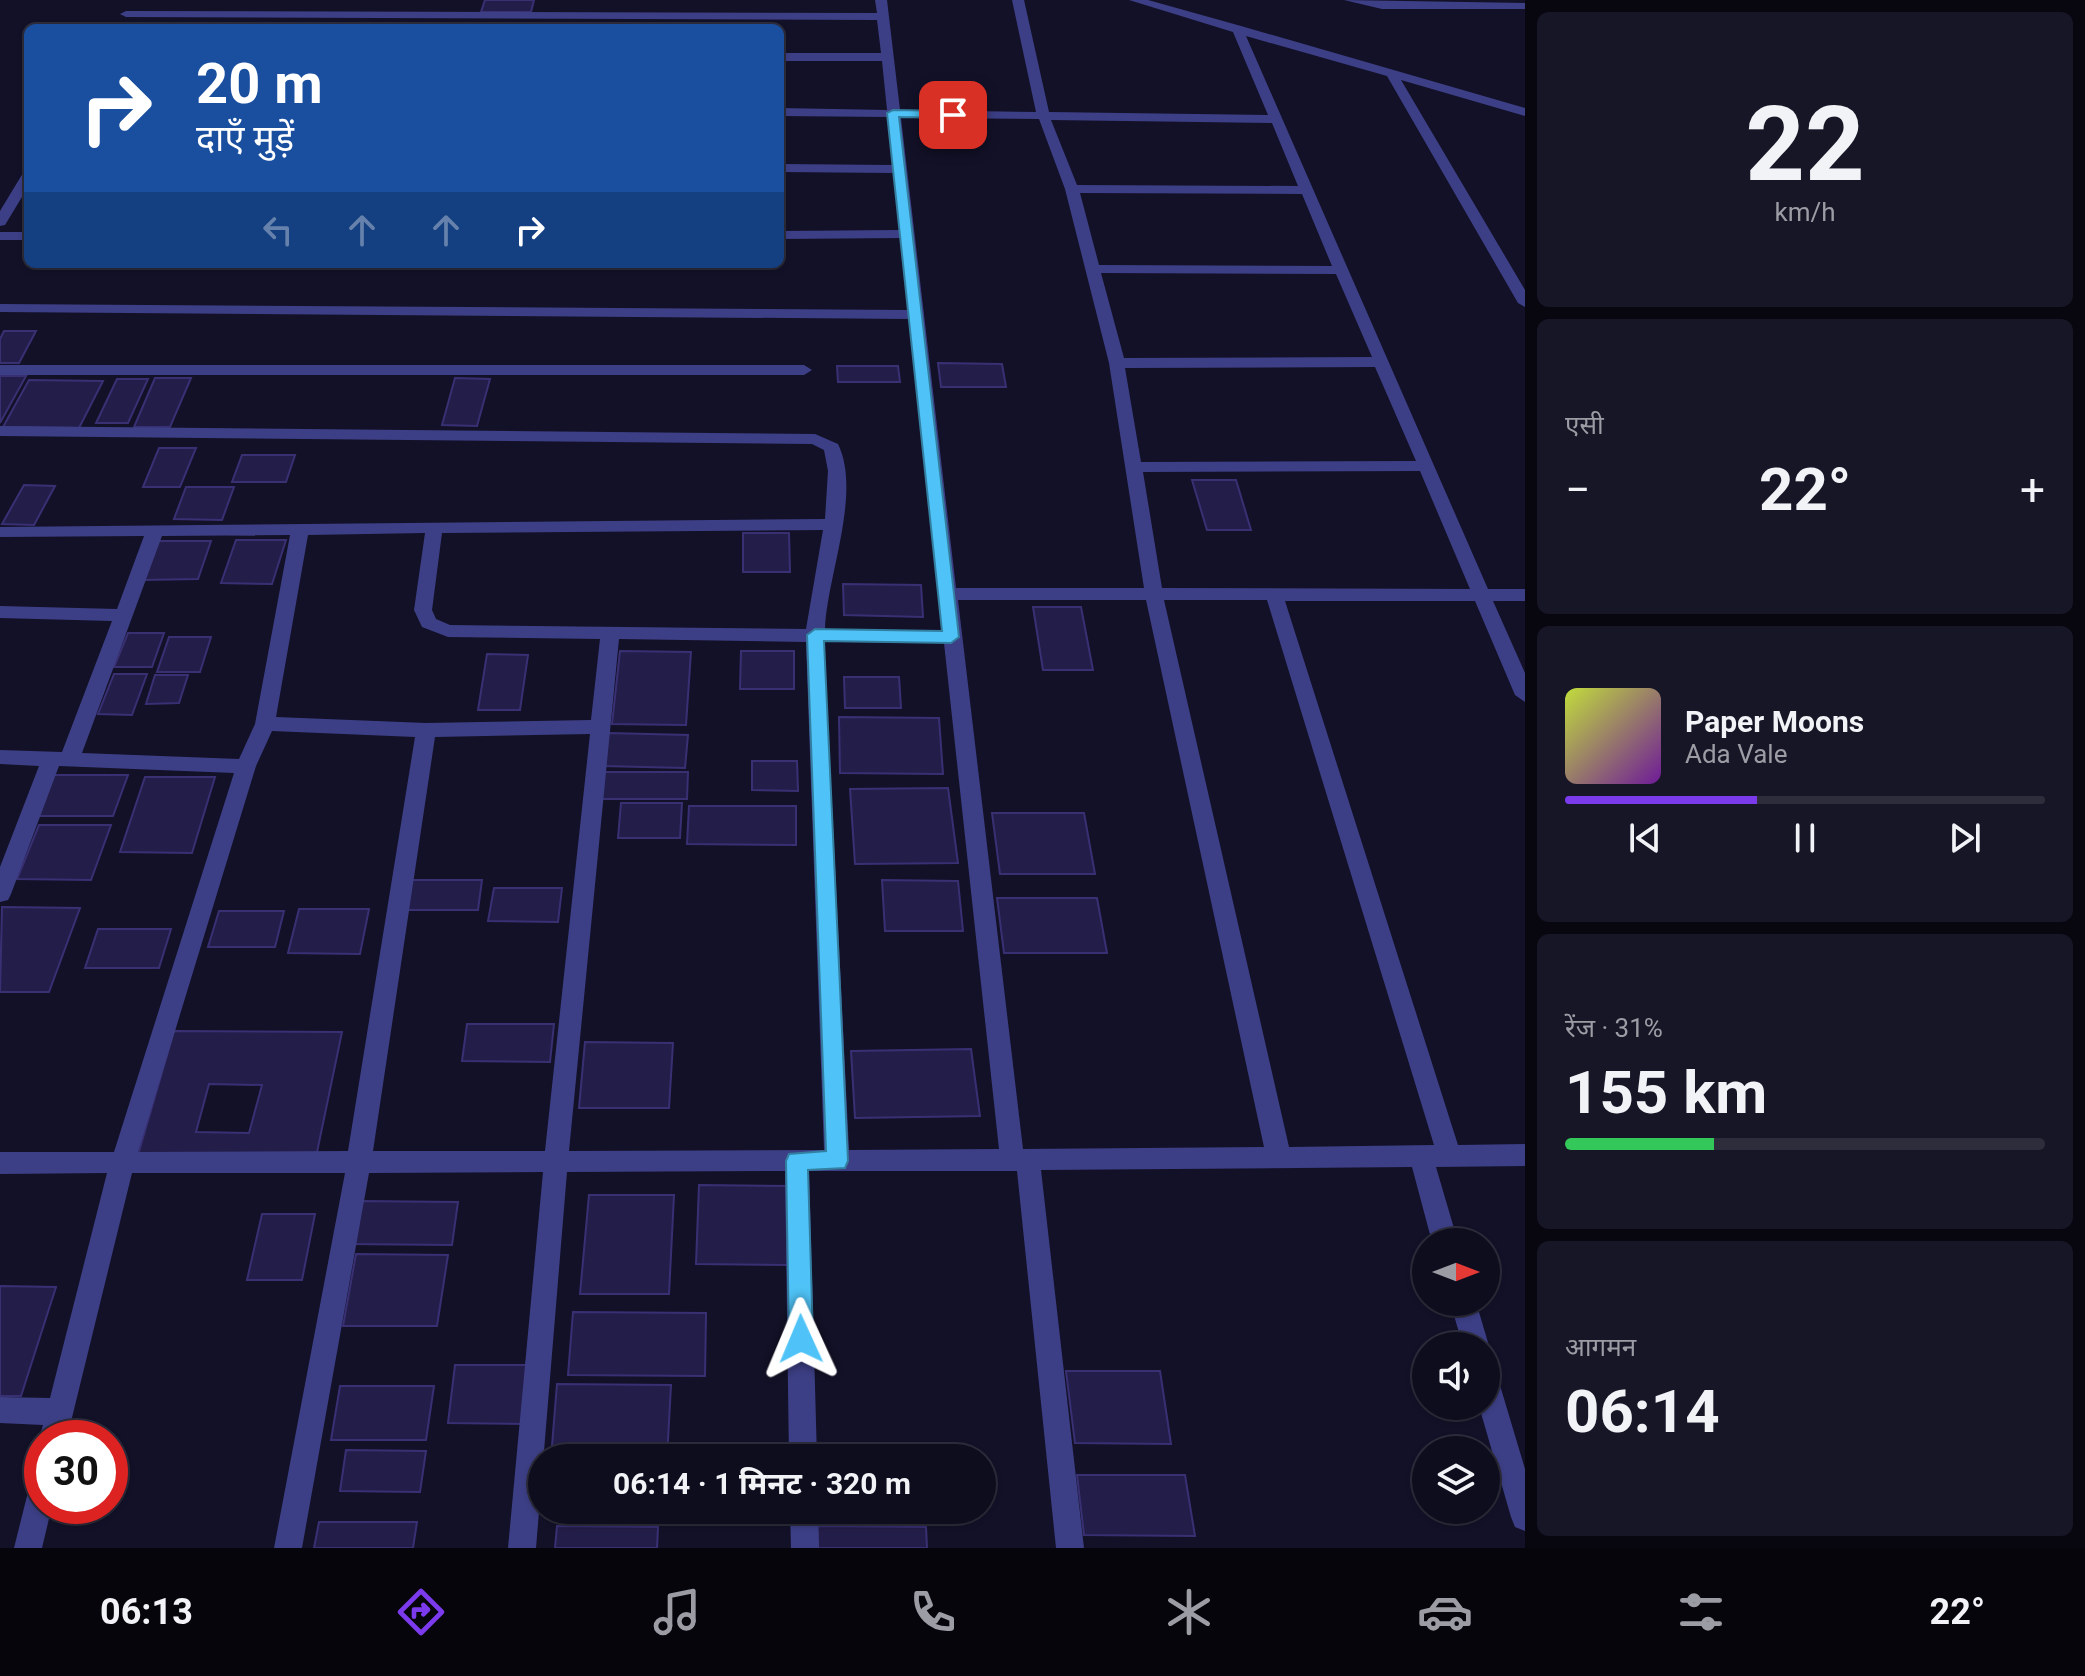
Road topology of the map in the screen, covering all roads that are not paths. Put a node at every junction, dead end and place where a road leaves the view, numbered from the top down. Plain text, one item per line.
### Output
1 (135, 0) edge
2 (1018, 0) edge
3 (1135, 0) edge
4 (1350, 0) edge
5 (1428, 3) edge
6 (1525, 6) edge
7 (882, 9) edge
8 (126, 14) junction
9 (120, 24) edge
10 (1237, 28) junction
11 (784, 57) edge
12 (887, 57) junction
13 (1391, 73) junction
14 (784, 112) edge
15 (1525, 112) edge
16 (893, 113) junction
17 (1044, 117) junction
18 (1275, 119) junction
19 (784, 168) edge
20 (899, 169) junction
21 (24, 183) edge
22 (1072, 189) junction
23 (1306, 190) junction
24 (0, 222) edge
25 (906, 234) junction
26 (784, 235) edge
27 (0, 236) edge
28 (24, 236) edge
29 (1092, 269) junction
30 (1341, 270) junction
31 (1525, 303) edge
32 (0, 308) edge
33 (914, 315) junction
34 (1381, 362) junction
35 (1117, 363) junction
36 (0, 370) edge
37 (804, 370) dead end
38 (0, 431) edge
39 (1426, 466) junction
40 (1136, 467) junction
41 (834, 524) junction
42 (434, 529) junction
43 (300, 530) junction
44 (155, 531) junction
45 (0, 532) edge
46 (946, 594) junction
47 (1154, 595) junction
48 (1274, 595) junction
49 (1483, 595) junction
50 (1525, 595) edge
51 (0, 612) edge
52 (124, 615) junction
53 (610, 632) junction
54 (815, 635) junction
55 (951, 637) junction
56 (1525, 695) edge
57 (265, 724) junction
58 (601, 727) junction
59 (426, 730) junction
60 (0, 757) edge
61 (61, 758) junction
62 (246, 766) junction
63 (0, 894) edge
64 (1449, 1155) junction
65 (1525, 1155) edge
66 (1421, 1156) junction
67 (1279, 1158) junction
68 (1020, 1160) junction
69 (359, 1161) junction
70 (556, 1161) junction
71 (797, 1161) junction
72 (837, 1161) junction
73 (0, 1163) edge
74 (122, 1164) junction
75 (1441, 1228) edge
76 (0, 1410) edge
77 (37, 1420) edge
78 (57, 1420) edge
79 (1497, 1420) edge
80 (803, 1444) edge
81 (1525, 1517) edge
82 (33, 1524) edge
83 (804, 1524) edge
84 (28, 1548) edge
85 (288, 1548) edge
86 (522, 1548) edge
87 (805, 1548) edge
88 (1070, 1548) edge

1 - 8 street
2 - 17 street
3 - 10 street
4 - 5 street
5 - 6 street
7 - 8 street
7 - 12 street
8 - 9 street
10 - 13 street
10 - 18 street
11 - 12 street
12 - 16 street
13 - 15 street
13 - 31 street
14 - 16 street
16 - 17 street
16 - 20 street
17 - 18 street
17 - 22 street
18 - 23 street
19 - 20 street
20 - 25 street
21 - 24 street
22 - 23 street
22 - 29 street
23 - 30 street
25 - 26 street
25 - 33 street
27 - 28 street
29 - 30 street
29 - 35 street
30 - 34 street
32 - 33 street
33 - 46 street
34 - 35 street
34 - 39 street
35 - 40 street
36 - 37 street
38 - 41 street
39 - 40 street
39 - 49 street
40 - 47 street
41 - 42 street
41 - 54 street
42 - 43 street
42 - 53 street
43 - 44 street
43 - 57 street
44 - 45 street
44 - 52 street
46 - 47 street
46 - 55 street
47 - 48 street
47 - 67 street
48 - 49 street
48 - 64 street
49 - 50 street
49 - 56 street
51 - 52 street
52 - 61 street
53 - 54 street
53 - 58 street
54 - 55 street
54 - 72 street
55 - 68 street
57 - 59 street
57 - 62 street
58 - 59 street
58 - 70 street
59 - 69 street
60 - 61 street
61 - 62 street
61 - 63 street
62 - 74 street
64 - 65 street
64 - 66 street
66 - 67 street
66 - 75 street
67 - 68 street
68 - 72 street
68 - 88 street
69 - 70 street
69 - 74 street
69 - 85 street
70 - 71 street
70 - 86 street
71 - 72 street
71 - 80 street
73 - 74 street
74 - 78 street
76 - 77 street
79 - 81 street
82 - 84 street
83 - 87 street

